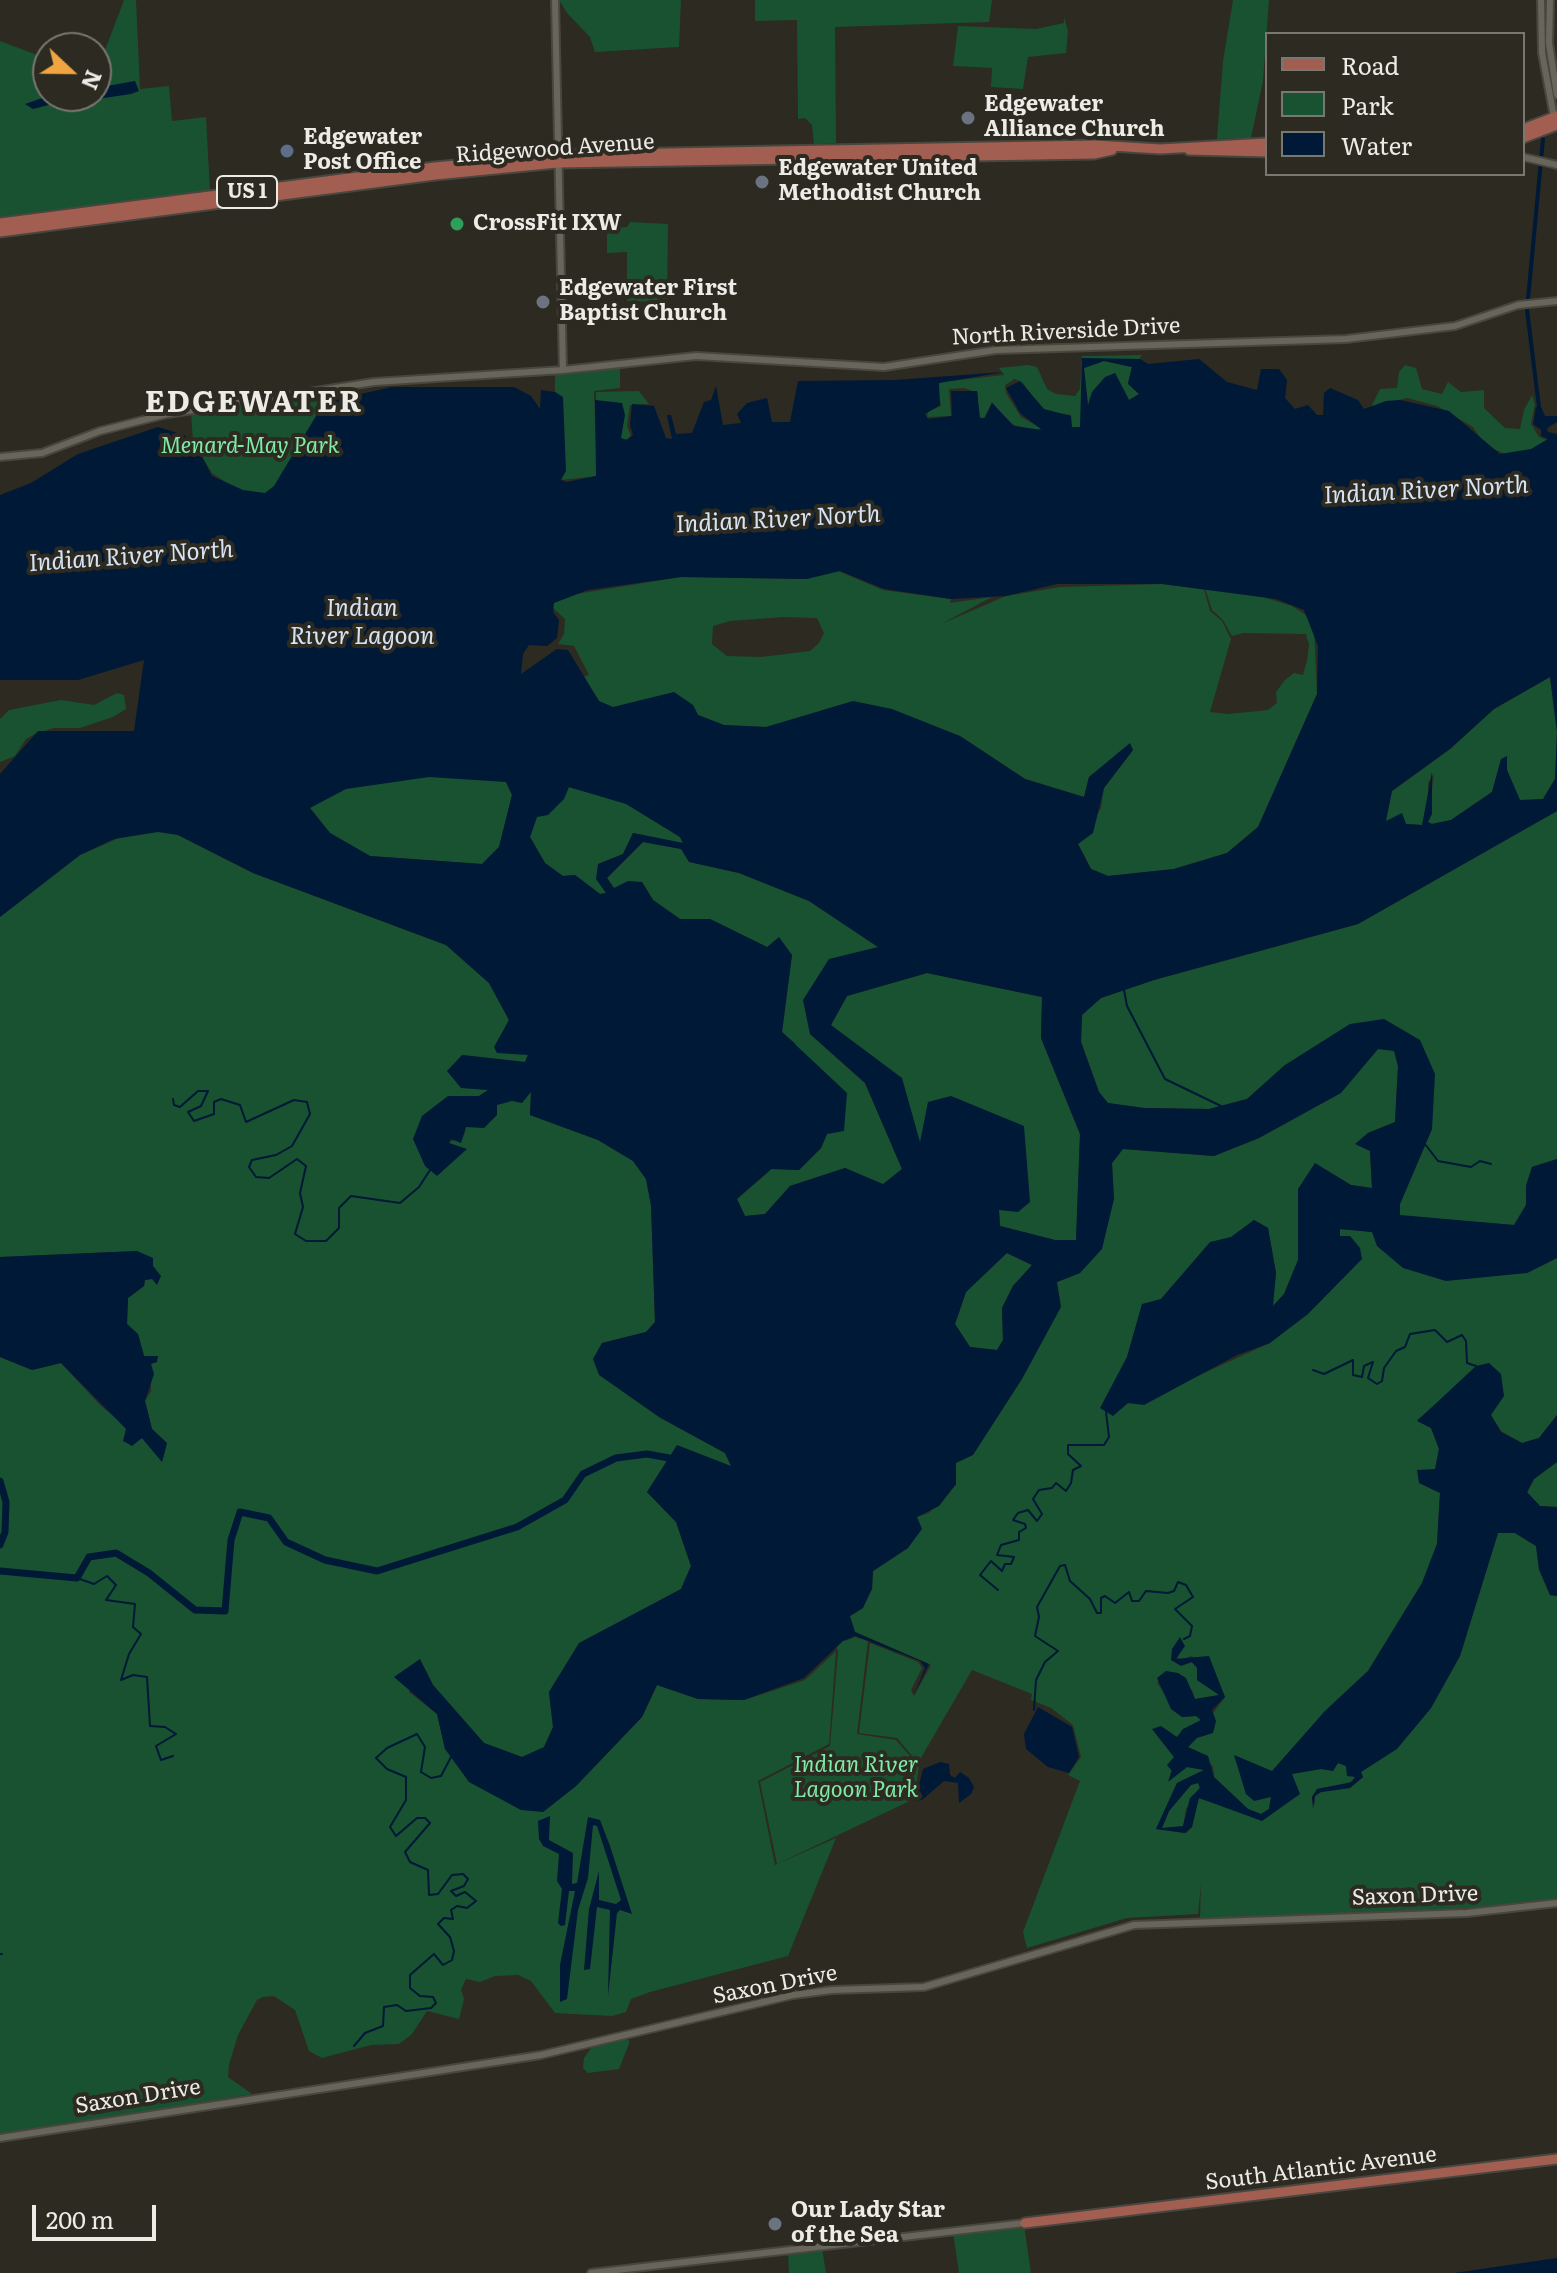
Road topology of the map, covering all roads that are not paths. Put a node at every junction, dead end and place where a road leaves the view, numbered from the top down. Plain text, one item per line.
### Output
1 (555, 0) edge
2 (1541, 0) edge
3 (1550, 0) edge
4 (1557, 95) edge
5 (1556, 121) edge
6 (1543, 127) junction
7 (1525, 129) edge
8 (1525, 137) edge
9 (1265, 143) edge
10 (1181, 148) junction
11 (722, 149) junction
12 (1117, 149) junction
13 (1265, 152) edge
14 (1525, 156) edge
15 (692, 158) junction
16 (557, 159) junction
17 (488, 161) junction
18 (1557, 165) edge
19 (393, 172) junction
20 (435, 175) junction
21 (351, 186) junction
22 (99, 211) junction
23 (47, 226) junction
24 (0, 228) edge
25 (1557, 301) edge
26 (563, 370) junction
27 (0, 457) edge
28 (1557, 1903) edge
29 (0, 2138) edge
30 (1557, 2159) edge
31 (1025, 2223) joint
32 (591, 2273) edge

1 - 16 street
2 - 5 street
3 - 4 street
5 - 6 main road
6 - 7 main road
6 - 8 main road
9 - 10 main road, Ridgewood Avenue / US 1
10 - 12 main road, Ridgewood Avenue / US 1
10 - 13 main road, Ridgewood Avenue / US 1
11 - 12 main road, Ridgewood Avenue / US 1
11 - 15 main road
11 - 16 main road, Ridgewood Avenue / US 1
12 - 15 main road, Ridgewood Avenue / US 1
14 - 18 street
15 - 16 main road, Ridgewood Avenue / US 1
16 - 17 main road, Ridgewood Avenue / US 1
16 - 20 main road, Ridgewood Avenue / US 1
16 - 26 street
17 - 19 main road, Ridgewood Avenue / US 1
17 - 20 main road
19 - 21 main road
19 - 22 main road, Ridgewood Avenue / US 1
20 - 21 main road, Ridgewood Avenue / US 1
21 - 23 main road, Ridgewood Avenue / US 1
22 - 23 main road
22 - 24 main road, Ridgewood Avenue / US 1
23 - 24 main road, Ridgewood Avenue / US 1
25 - 26 street, North Riverside Drive
26 - 27 street, North Riverside Drive
28 - 29 street, Saxon Drive
30 - 31 main road, South Atlantic Avenue
31 - 32 street

